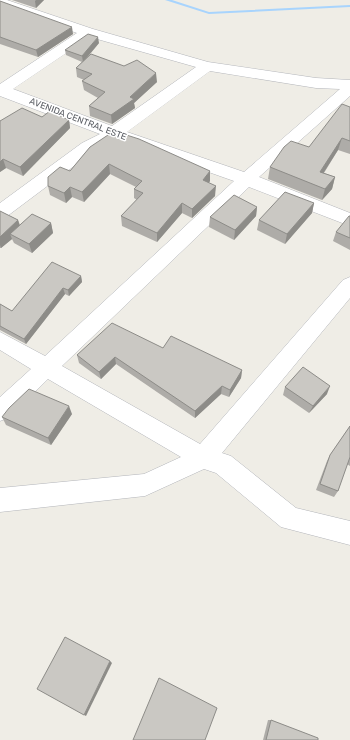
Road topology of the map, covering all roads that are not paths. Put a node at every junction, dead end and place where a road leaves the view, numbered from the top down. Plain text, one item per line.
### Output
1 (0, 2) edge
2 (88, 32) junction
3 (207, 66) junction
4 (350, 87) edge
5 (1, 90) edge
6 (114, 133) junction
7 (247, 179) junction
8 (0, 212) edge
9 (350, 220) edge
10 (350, 285) edge
11 (0, 340) edge
12 (46, 367) junction
13 (0, 411) edge
14 (203, 458) junction
15 (0, 500) edge
16 (350, 533) edge

1 - 2 street
2 - 3 street
2 - 5 street
3 - 4 street
3 - 6 street
4 - 7 street
5 - 6 street, AVENIDA CENTRAL ESTE
6 - 7 street, AVENIDA CENTRAL ESTE
6 - 8 street
7 - 9 street, AVENIDA CENTRAL ESTE
7 - 12 street
10 - 14 street
11 - 12 street
12 - 13 street
12 - 14 street
14 - 15 street
14 - 16 street

